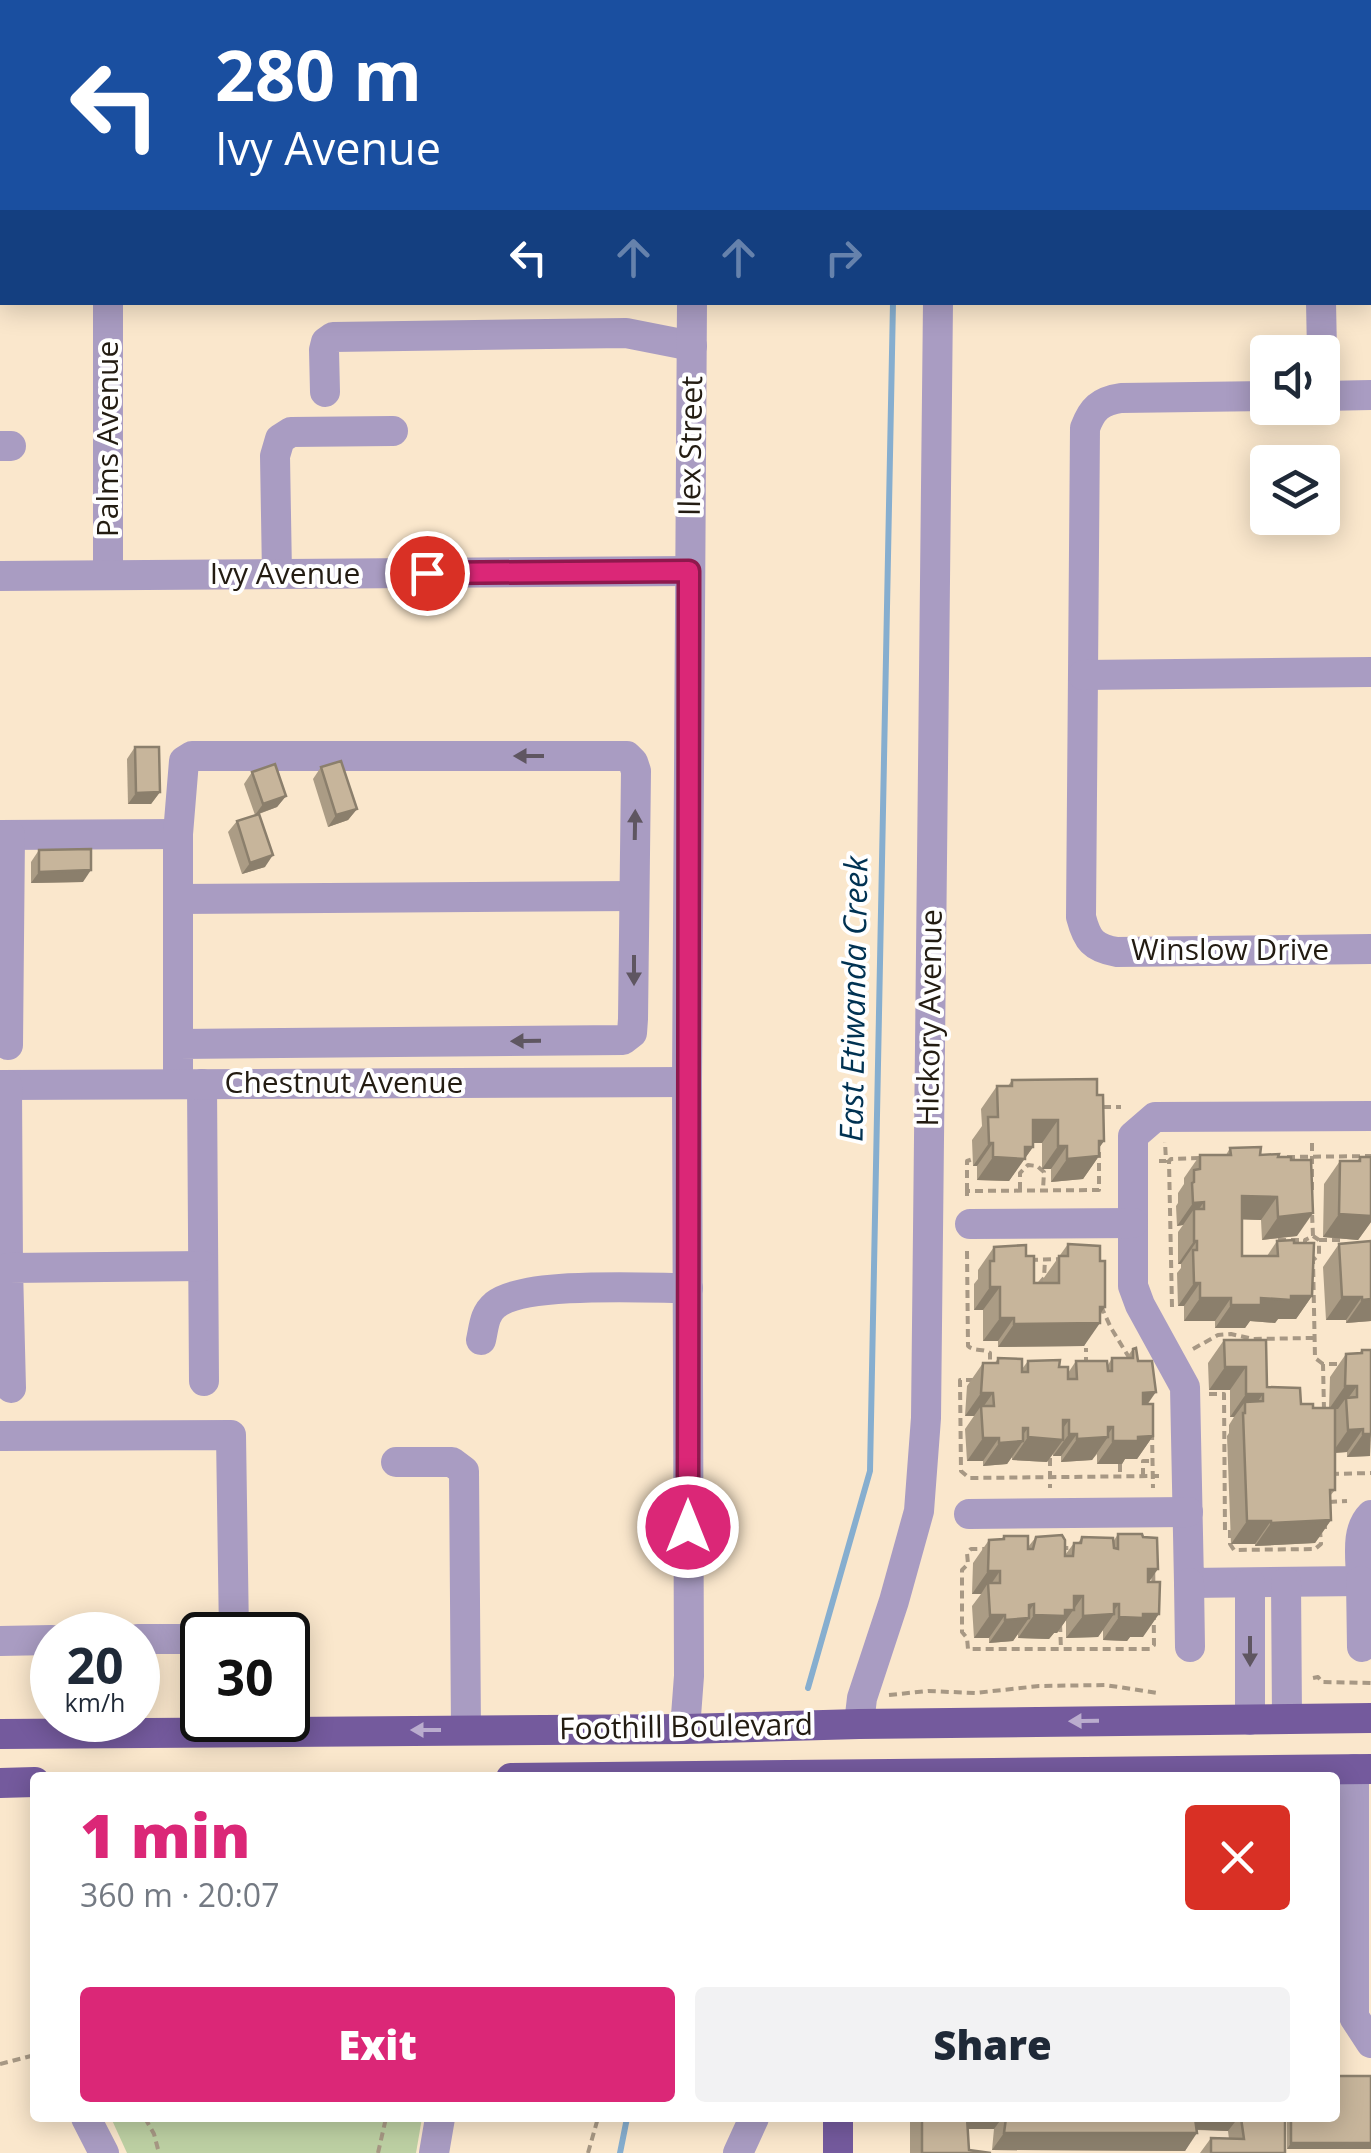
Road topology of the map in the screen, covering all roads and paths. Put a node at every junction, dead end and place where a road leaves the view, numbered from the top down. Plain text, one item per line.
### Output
1 (108, 305) edge
2 (692, 305) edge
3 (938, 305) edge
4 (1321, 305) edge
5 (1322, 335) edge
6 (692, 346) junction
7 (326, 392) dead end
8 (1371, 395) edge
9 (1250, 396) edge
10 (1340, 396) edge
11 (393, 431) dead end
12 (689, 571) junction
13 (277, 574) junction
14 (108, 575) junction
15 (0, 576) edge
16 (1371, 672) edge
17 (1083, 675) junction
18 (178, 834) junction
19 (5, 835) edge
20 (634, 896) junction
21 (178, 898) junction
22 (1371, 949) edge
23 (179, 1044) junction
24 (8, 1046) dead end
25 (687, 1082) junction
26 (190, 1084) junction
27 (3, 1085) edge
28 (1098, 1101) edge
29 (1121, 1107) dead end
30 (1371, 1116) edge
31 (1312, 1136) dead end
32 (1165, 1137) dead end
33 (1099, 1140) edge
34 (1312, 1156) junction
35 (1371, 1156) edge
36 (1276, 1157) edge
37 (1206, 1158) edge
38 (972, 1159) dead end
39 (1168, 1160) junction
40 (1148, 1161) dead end
41 (1020, 1190) junction
42 (1044, 1190) junction
43 (967, 1191) junction
44 (1133, 1223) junction
45 (968, 1225) junction
46 (1313, 1236) junction
47 (1278, 1240) edge
48 (1305, 1240) junction
49 (1319, 1240) junction
50 (1340, 1240) edge
51 (1319, 1255) junction
52 (1332, 1255) dead end
53 (1063, 1259) edge
54 (1022, 1260) edge
55 (1045, 1260) junction
56 (1313, 1260) junction
57 (968, 1261) junction
58 (981, 1261) dead end
59 (203, 1266) junction
60 (8, 1268) junction
61 (1027, 1284) edge
62 (688, 1288) junction
63 (1100, 1303) edge
64 (1172, 1314) dead end
65 (1100, 1328) edge
66 (1110, 1328) junction
67 (1313, 1338) junction
68 (482, 1340) dead end
69 (1086, 1348) edge
70 (1187, 1353) dead end
71 (1323, 1364) junction
72 (1355, 1364) edge
73 (1135, 1368) edge
74 (1086, 1375) edge
75 (204, 1381) dead end
76 (1202, 1383) dead end
77 (11, 1388) dead end
78 (1324, 1413) edge
79 (1224, 1420) junction
80 (1236, 1420) dead end
81 (1152, 1429) edge
82 (0, 1436) edge
83 (1050, 1443) edge
84 (1152, 1460) junction
85 (396, 1462) dead end
86 (1120, 1464) edge
87 (1371, 1473) edge
88 (1324, 1474) edge
89 (1120, 1476) junction
90 (1143, 1476) junction
91 (1152, 1476) junction
92 (1163, 1476) dead end
93 (1050, 1477) junction
94 (1154, 1498) dead end
95 (1324, 1502) edge
96 (1359, 1508) edge
97 (1188, 1512) junction
98 (969, 1514) dead end
99 (1324, 1516) edge
100 (1153, 1536) edge
101 (1154, 1548) junction
102 (1361, 1581) junction
103 (1294, 1582) junction
104 (1189, 1583) junction
105 (1250, 1583) junction
106 (234, 1612) edge
107 (1060, 1620) edge
108 (0, 1640) edge
109 (30, 1640) edge
110 (1190, 1647) dead end
111 (1362, 1647) dead end
112 (1061, 1649) junction
113 (1318, 1677) dead end
114 (1371, 1683) edge
115 (1167, 1694) dead end
116 (887, 1695) dead end
117 (1371, 1718) edge
118 (1287, 1719) junction
119 (1250, 1720) junction
120 (849, 1724) junction
121 (685, 1729) junction
122 (466, 1730) junction
123 (0, 1734) edge
124 (1362, 1769) edge
125 (840, 1772) edge
126 (1138, 1772) edge
127 (30, 1782) edge
128 (0, 1783) edge
129 (1344, 2018) edge
130 (1371, 2044) edge
131 (30, 2056) edge
132 (0, 2064) edge
133 (88, 2122) edge
134 (146, 2122) edge
135 (385, 2122) edge
136 (439, 2122) edge
137 (597, 2122) edge
138 (752, 2122) edge
139 (838, 2122) edge
140 (104, 2153) edge
141 (159, 2153) edge
142 (378, 2153) edge
143 (434, 2153) edge
144 (588, 2153) edge
145 (738, 2153) edge
146 (838, 2153) edge

1 - 14 street, Palms Avenue
2 - 6 street, Ilex Street
3 - 120 street, Hickory Avenue
4 - 5 street
6 - 7 street
6 - 12 street, Ilex Street
8 - 10 street
9 - 17 street
11 - 13 street
12 - 13 street, Ivy Avenue
12 - 25 street, Ilex Street
13 - 14 street, Ivy Avenue
14 - 15 street, Ivy Avenue
16 - 17 street
17 - 22 street, Winslow Drive
18 - 19 street
20 -> 18 street
18 - 21 street
19 - 24 street
20 - 21 street
20 -> 23 street
21 - 23 street
23 - 26 street
25 - 26 street, Chestnut Avenue
25 - 62 street, Ilex Street
26 - 27 street, Chestnut Avenue
26 - 59 street
27 - 60 street
28 - 29 path
30 - 44 street
31 - 34 path
32 - 39 path
33 - 42 path
34 - 35 path
34 - 36 path
34 - 46 path
37 - 39 path
38 - 43 path
39 - 40 path
39 - 64 path
41 - 42 path
41 - 42 path
41 - 43 path
43 - 45 path
44 - 45 street
44 - 97 street
45 - 57 path
46 - 48 path
46 - 49 path
47 - 48 path
48 - 56 path
49 - 50 path
49 - 51 path
51 - 52 path
51 - 56 path
53 - 55 path
54 - 55 path
55 - 61 path
56 - 67 path
57 - 58 path
57 - 93 path
59 - 60 street
59 - 75 street
60 - 77 street
62 - 68 street
62 - 121 street, Ilex Street
63 - 66 path
65 - 66 path
66 - 73 path
67 - 70 path
67 - 71 path
69 - 74 path
71 - 72 path
71 - 78 path
76 - 79 path
79 - 80 path
79 - 99 path
81 - 84 path
82 - 106 street
83 - 93 path
84 - 90 path
84 - 91 path
85 - 122 street
86 - 89 path
87 - 88 path
89 - 90 path
89 - 93 path
90 - 91 path
91 - 92 path
91 - 94 path
95 - 96 path
96 - 102 street
97 - 98 street
97 - 104 street
100 - 101 path
101 - 112 path
101 - 112 path
102 - 103 street
102 - 111 street
103 - 105 street
103 - 118 street
104 - 105 street
104 - 110 street
105 -> 119 street
107 - 112 path
108 - 109 street
113 - 114 path
115 - 116 path
117 - 118 main road, Foothill Boulevard
118 - 119 main road, Foothill Boulevard
119 -> 120 main road, Foothill Boulevard
120 - 121 main road, Foothill Boulevard
120 - 125 main road
121 - 122 main road, Foothill Boulevard
122 -> 123 main road, Foothill Boulevard
124 - 126 main road, Foothill Boulevard
124 - 129 street
127 - 128 main road
129 - 130 street
131 - 132 path
133 - 140 street
134 - 141 path
135 - 142 path
136 - 143 street
137 - 144 path
138 - 145 street
139 - 146 main road

